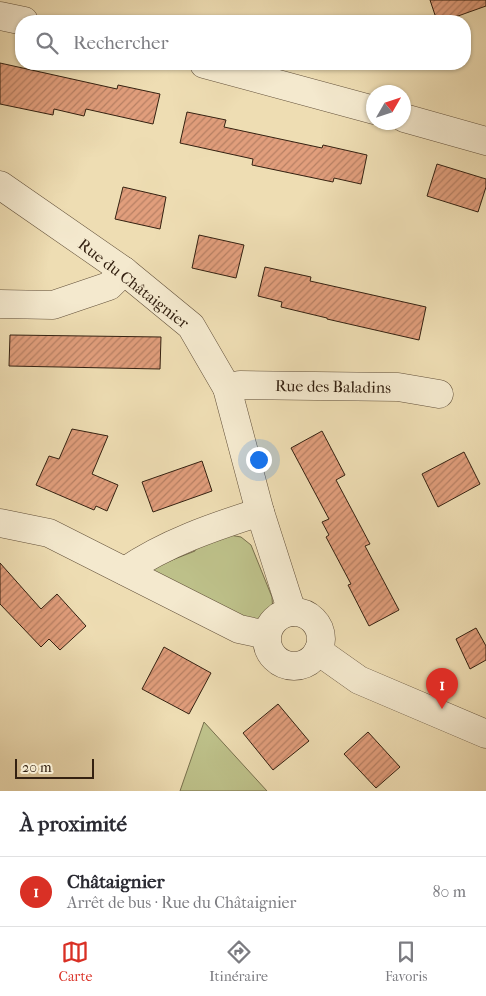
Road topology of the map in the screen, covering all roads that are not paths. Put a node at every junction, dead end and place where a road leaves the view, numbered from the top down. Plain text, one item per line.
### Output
1 (0, 16) edge
2 (15, 19) edge
3 (226, 70) edge
4 (366, 108) edge
5 (411, 120) edge
6 (486, 141) edge
7 (0, 185) edge
8 (124, 271) junction
9 (0, 304) edge
10 (227, 388) junction
11 (438, 394) dead end
12 (260, 512) junction
13 (0, 524) edge
14 (125, 571) junction
15 (292, 612) junction
16 (267, 635) junction
17 (318, 651) junction
18 (486, 734) edge

1 - 2 street
3 - 4 street
5 - 6 street
7 - 8 street, Rue du Châtaignier
8 - 9 street
8 - 10 street, Rue du Châtaignier
10 - 11 street, Rue des Baladins
10 - 12 street, Rue du Châtaignier
12 - 14 street
12 - 15 street, Rue du Châtaignier
13 - 14 street
14 - 16 street
15 - 16 street
15 - 17 street
16 - 17 street
17 - 18 street

